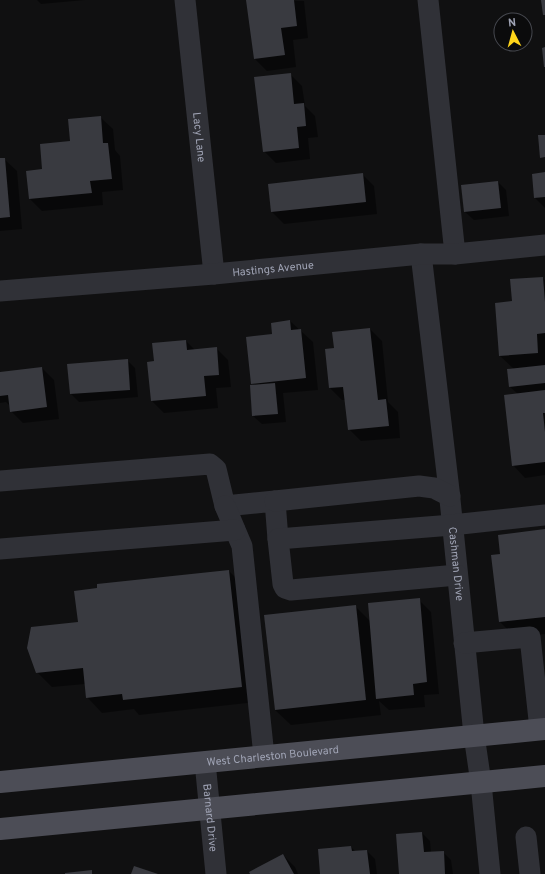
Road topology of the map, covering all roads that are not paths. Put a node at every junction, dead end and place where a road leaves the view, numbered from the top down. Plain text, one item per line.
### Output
1 (185, 0) edge
2 (428, 0) edge
3 (545, 245) edge
4 (421, 254) junction
5 (455, 254) junction
6 (214, 274) junction
7 (0, 291) edge
8 (0, 481) edge
9 (450, 496) junction
10 (275, 502) junction
11 (225, 506) junction
12 (545, 515) edge
13 (452, 525) junction
14 (235, 530) junction
15 (278, 540) junction
16 (0, 549) edge
17 (457, 575) junction
18 (464, 643) junction
19 (543, 729) edge
20 (474, 735) junction
21 (264, 756) junction
22 (205, 762) junction
23 (545, 776) edge
24 (0, 782) edge
25 (481, 782) junction
26 (209, 808) junction
27 (0, 828) edge
28 (526, 837) dead end
29 (216, 874) edge
30 (490, 874) edge
31 (530, 874) edge

1 - 6 street, Lacy Lane
2 - 5 street
3 - 5 street, Hastings Avenue
4 - 5 street, Hastings Avenue
4 - 6 street, Hastings Avenue
4 - 9 street, Cashman Drive
6 - 7 street, Hastings Avenue
8 - 11 street
9 - 10 street
9 - 13 street, Cashman Drive
10 - 11 street
10 - 15 street
11 - 14 street
12 - 13 street
13 - 15 street
13 - 17 street, Cashman Drive
14 - 16 street
14 - 21 street
15 - 17 street
17 - 18 street, Cashman Drive
18 - 19 street
18 - 20 street, Cashman Drive
19 - 20 main road, West Charleston Boulevard
20 - 21 main road, West Charleston Boulevard
20 - 25 street, Cashman Drive
21 - 22 main road, West Charleston Boulevard
22 - 24 main road, West Charleston Boulevard
22 - 26 street, Barnard Drive
23 - 25 main road
25 - 26 main road
25 - 30 street, Cashman Drive
26 - 27 main road
26 - 29 street, Barnard Drive
28 - 31 street

